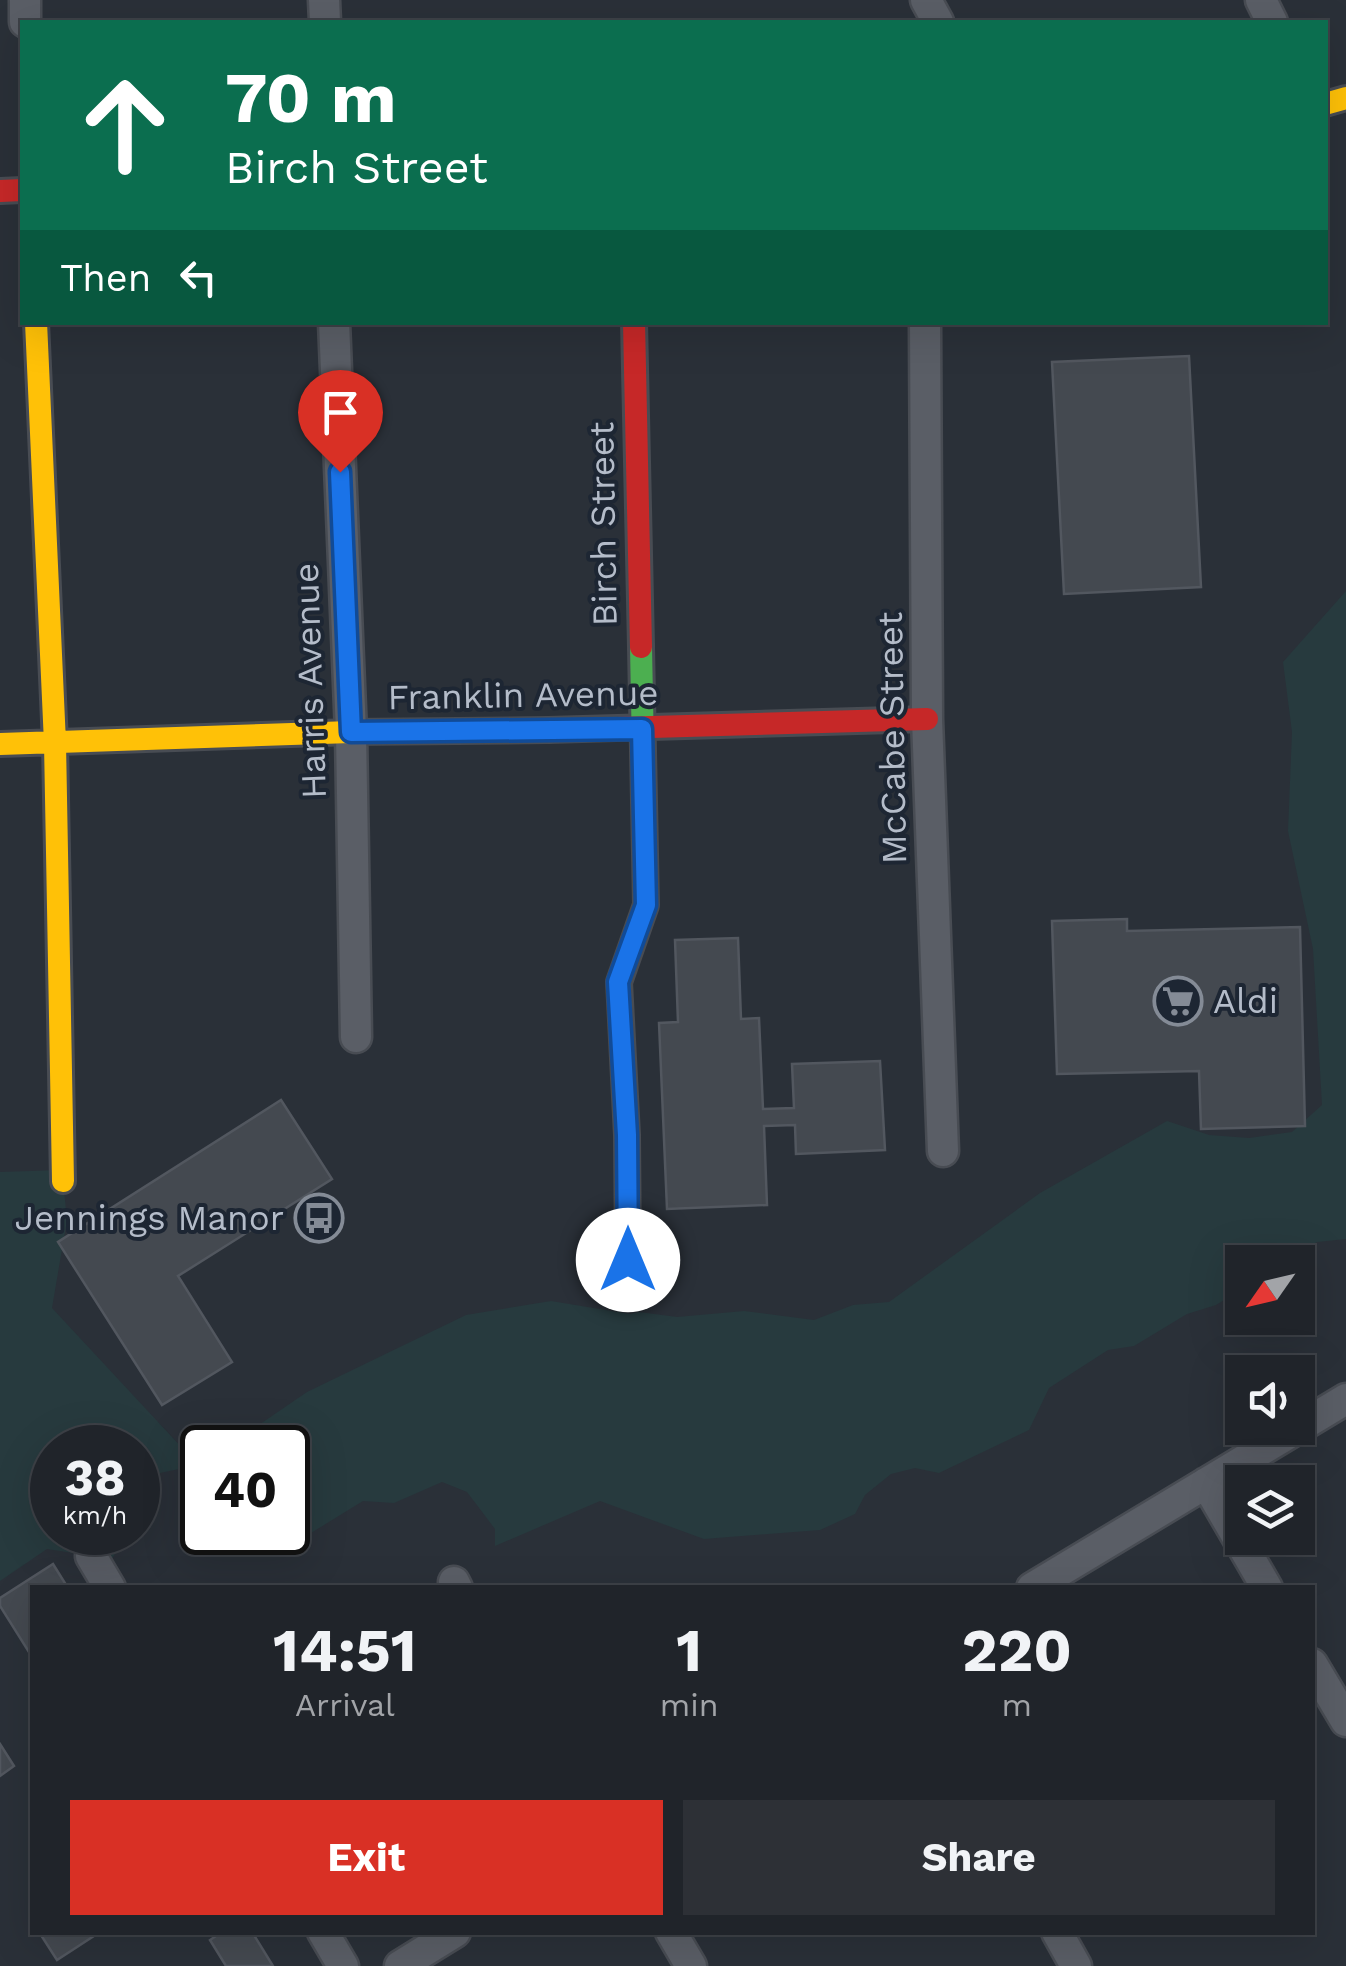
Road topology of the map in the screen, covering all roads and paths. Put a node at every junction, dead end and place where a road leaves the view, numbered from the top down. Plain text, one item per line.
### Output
1 (36, 325) edge
2 (334, 325) edge
3 (634, 325) edge
4 (925, 325) edge
5 (927, 719) junction
6 (642, 729) junction
7 (351, 732) junction
8 (54, 742) junction
9 (0, 744) edge
10 (356, 1038) dead end
11 (944, 1152) dead end
12 (63, 1181) dead end
13 (628, 1260) dead end
14 (1346, 1399) edge
15 (1206, 1483) junction
16 (91, 1556) dead end
17 (108, 1585) edge
18 (1037, 1585) edge
19 (1265, 1585) edge
20 (1315, 1669) edge
21 (1346, 1721) edge
22 (324, 1935) edge
23 (450, 1935) edge
24 (673, 1935) edge
25 (1058, 1935) edge
26 (343, 1966) edge
27 (400, 1966) edge
28 (691, 1966) edge
29 (1076, 1966) edge

1 - 8 street
2 - 7 street, Harris Avenue
3 - 6 street, Birch Street
4 - 5 street, McCabe Street
5 - 6 street, Franklin Avenue
5 - 11 street, McCabe Street
6 - 7 street, Franklin Avenue
6 - 13 street, Birch Street
7 - 8 street, Franklin Avenue
7 - 10 street, Harris Avenue
8 - 9 street, Franklin Avenue
8 - 12 street
14 - 15 street
15 - 18 street
15 - 19 street
16 - 17 street
20 - 21 street
22 - 26 street
23 - 27 street
24 - 28 street
25 - 29 street

